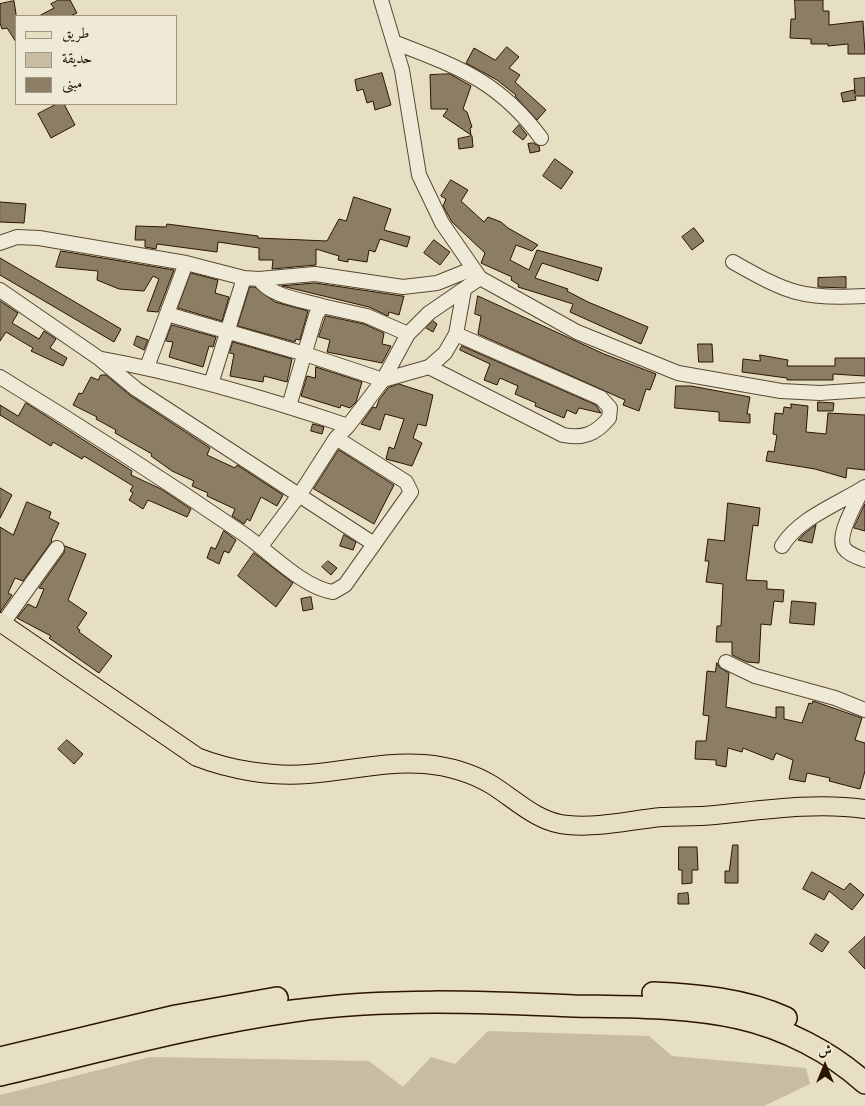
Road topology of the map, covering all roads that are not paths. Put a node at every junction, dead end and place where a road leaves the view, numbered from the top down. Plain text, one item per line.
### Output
1 (381, 0) edge
2 (396, 43) junction
3 (541, 138) dead end
4 (0, 243) edge
5 (733, 262) dead end
6 (186, 264) junction
7 (476, 274) junction
8 (244, 278) junction
9 (260, 279) junction
10 (0, 290) edge
11 (464, 290) junction
12 (865, 296) edge
13 (322, 306) junction
14 (167, 314) junction
15 (228, 331) junction
16 (408, 334) junction
17 (456, 334) junction
18 (305, 354) junction
19 (100, 359) junction
20 (147, 367) junction
21 (429, 367) junction
22 (0, 377) edge
23 (384, 380) junction
24 (211, 384) junction
25 (865, 390) edge
26 (288, 406) junction
27 (348, 426) junction
28 (336, 438) junction
29 (864, 487) edge
30 (300, 494) junction
31 (374, 544) junction
32 (261, 546) junction
33 (782, 546) dead end
34 (57, 548) dead end
35 (865, 560) edge
36 (1, 623) edge
37 (726, 662) dead end
38 (865, 710) edge
39 (865, 809) edge
40 (0, 1058) edge
41 (865, 1067) edge
42 (0, 1075) edge
43 (865, 1083) edge

1 - 2 street
2 - 3 street
2 - 7 street
4 - 6 street
5 - 12 street
6 - 8 street
6 - 14 street
7 - 9 street
7 - 11 street
7 - 25 street
8 - 9 street
8 - 15 street
9 - 13 street
10 - 19 street
11 - 16 street
11 - 17 street
13 - 16 street
13 - 18 street
14 - 15 street
14 - 20 street
15 - 18 street
15 - 24 street
16 - 23 street
17 - 21 street
17 - 21 street
18 - 23 street
18 - 26 street
19 - 20 street
19 - 30 street
20 - 24 street
21 - 23 street
22 - 32 street
23 - 27 street
24 - 26 street
26 - 27 street
27 - 28 street
28 - 30 street
28 - 31 street
29 - 33 street
29 - 35 street
30 - 31 street
30 - 32 street
31 - 32 street
34 - 36 street
36 - 39 main road
37 - 38 street
40 - 41 highway
42 - 43 highway

